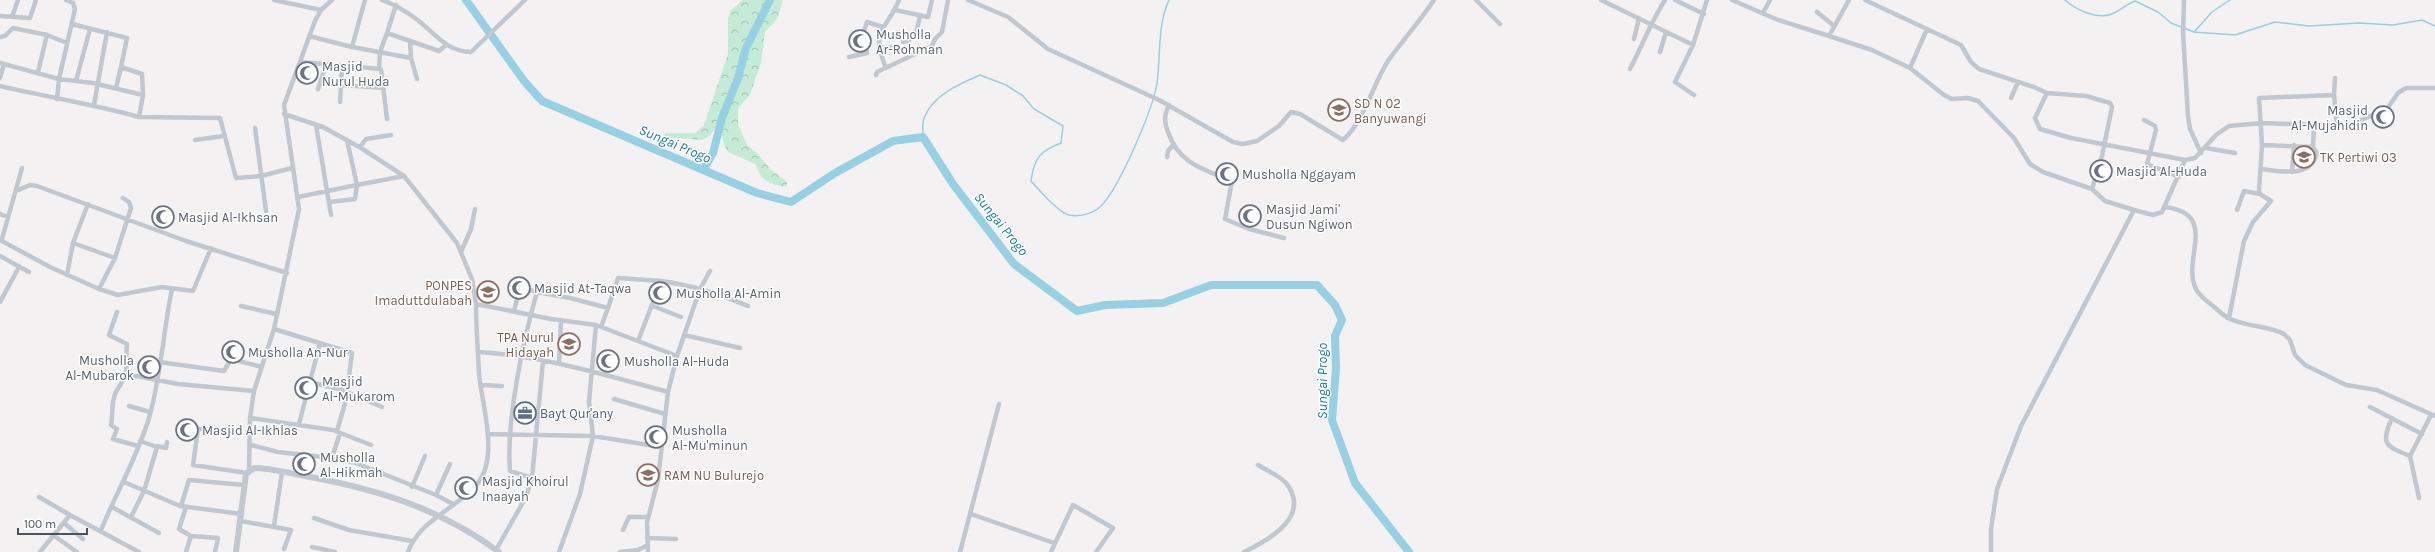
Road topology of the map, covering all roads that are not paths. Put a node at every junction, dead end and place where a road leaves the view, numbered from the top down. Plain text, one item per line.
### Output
1 (18, 0) edge
2 (36, 0) edge
3 (66, 0) edge
4 (274, 0) edge
5 (332, 0) edge
6 (364, 0) edge
7 (382, 0) edge
8 (525, 0) edge
9 (899, 0) edge
10 (932, 0) edge
11 (948, 0) edge
12 (968, 0) edge
13 (1434, 0) edge
14 (1476, 0) edge
15 (1601, 0) edge
16 (1665, 0) edge
17 (1675, 0) edge
18 (1707, 0) edge
19 (1732, 0) edge
20 (1746, 0) edge
21 (1770, 0) edge
22 (1849, 0) edge
23 (1866, 0) edge
24 (2184, 0) edge
25 (396, 5) junction
26 (1744, 5) junction
27 (321, 10) junction
28 (895, 10) junction
29 (1817, 12) dead end
30 (1763, 13) junction
31 (1704, 14) junction
32 (0, 16) edge
33 (920, 16) junction
34 (12, 17) junction
35 (1639, 18) junction
36 (1651, 23) junction
37 (72, 24) junction
38 (1500, 24) dead end
39 (1834, 26) junction
40 (883, 27) junction
41 (90, 29) junction
42 (1927, 29) junction
43 (108, 32) junction
44 (1666, 32) junction
45 (387, 33) junction
46 (47, 36) junction
47 (309, 36) junction
48 (1829, 36) junction
49 (0, 37) edge
50 (1634, 39) dead end
51 (410, 41) junction
52 (903, 42) dead end
53 (67, 43) junction
54 (446, 45) junction
55 (1693, 45) junction
56 (352, 47) junction
57 (897, 47) dead end
58 (879, 48) junction
59 (380, 52) junction
60 (1660, 52) dead end
61 (849, 57) dead end
62 (411, 58) junction
63 (300, 62) junction
64 (2, 64) edge
65 (326, 65) junction
66 (885, 66) junction
67 (121, 67) junction
68 (342, 67) junction
69 (1910, 68) junction
70 (379, 69) junction
71 (1630, 69) dead end
72 (38, 72) junction
73 (876, 75) dead end
74 (0, 78) edge
75 (2335, 78) dead end
76 (59, 79) junction
77 (417, 79) dead end
78 (76, 81) junction
79 (2018, 82) junction
80 (96, 84) junction
81 (341, 85) junction
82 (0, 86) edge
83 (116, 88) junction
84 (384, 88) junction
85 (2435, 88) edge
86 (318, 89) dead end
87 (2047, 93) junction
88 (143, 95) junction
89 (1694, 95) dead end
90 (2334, 95) junction
91 (2011, 98) dead end
92 (57, 99) junction
93 (340, 102) dead end
94 (94, 105) junction
95 (1169, 105) junction
96 (284, 114) junction
97 (139, 116) junction
98 (387, 119) dead end
99 (2144, 120) dead end
100 (2261, 123) junction
101 (316, 125) junction
102 (2314, 126) junction
103 (2337, 127) junction
104 (255, 128) dead end
105 (391, 135) dead end
106 (224, 136) junction
107 (195, 140) dead end
108 (347, 140) junction
109 (2105, 143) junction
110 (1174, 144) junction
111 (2262, 145) junction
112 (2294, 145) junction
113 (360, 147) junction
114 (2313, 147) junction
115 (2206, 148) junction
116 (2148, 151) junction
117 (2201, 152) junction
118 (2235, 153) dead end
119 (1167, 156) dead end
120 (2185, 160) junction
121 (22, 168) dead end
122 (292, 168) junction
123 (2260, 169) junction
124 (2292, 172) junction
125 (261, 176) junction
126 (404, 176) junction
127 (2179, 177) junction
128 (357, 185) junction
129 (2092, 189) junction
130 (16, 191) junction
131 (326, 191) junction
132 (2260, 194) junction
133 (298, 197) junction
134 (123, 198) dead end
135 (330, 202) junction
136 (88, 204) junction
137 (2166, 207) junction
138 (475, 209) dead end
139 (2134, 210) junction
140 (2237, 210) dead end
141 (266, 211) dead end
142 (0, 214) edge
143 (331, 215) dead end
144 (8, 217) junction
145 (128, 220) junction
146 (1284, 238) dead end
147 (1, 240) edge
148 (73, 243) junction
149 (211, 248) junction
150 (461, 252) junction
151 (0, 256) edge
152 (114, 258) junction
153 (20, 267) junction
154 (710, 271) dead end
155 (30, 272) dead end
156 (287, 273) junction
157 (67, 275) junction
158 (661, 281) junction
159 (99, 289) junction
160 (172, 289) junction
161 (700, 289) junction
162 (536, 292) junction
163 (0, 302) edge
164 (476, 304) junction
165 (241, 306) dead end
166 (653, 306) junction
167 (748, 306) dead end
168 (608, 308) junction
169 (514, 311) junction
170 (117, 312) dead end
171 (276, 314) junction
172 (530, 315) junction
173 (681, 317) dead end
174 (2229, 318) junction
175 (561, 320) junction
176 (599, 326) junction
177 (274, 329) junction
178 (684, 335) junction
179 (638, 341) junction
180 (320, 343) junction
181 (740, 348) dead end
182 (479, 352) junction
183 (677, 356) junction
184 (522, 357) junction
185 (160, 362) junction
186 (542, 362) junction
187 (559, 364) junction
188 (262, 367) junction
189 (590, 371) junction
190 (126, 374) junction
191 (157, 380) junction
192 (309, 382) junction
193 (481, 385) junction
194 (502, 386) dead end
195 (254, 391) junction
196 (347, 392) junction
197 (668, 392) junction
198 (614, 399) dead end
199 (999, 404) dead end
200 (129, 406) dead end
201 (382, 407) dead end
202 (2370, 407) dead end
203 (150, 412) junction
204 (665, 414) junction
205 (2433, 416) edge
206 (250, 418) junction
207 (2392, 418) junction
208 (299, 424) junction
209 (214, 430) dead end
210 (338, 432) junction
211 (488, 434) junction
212 (2422, 434) junction
213 (512, 435) junction
214 (536, 435) junction
215 (593, 436) junction
216 (140, 441) junction
217 (167, 442) dead end
218 (251, 445) junction
219 (371, 445) dead end
220 (138, 446) junction
221 (157, 446) junction
222 (661, 447) junction
223 (425, 456) dead end
224 (2410, 456) junction
225 (332, 458) junction
226 (450, 464) dead end
227 (1258, 465) dead end
228 (248, 471) junction
229 (282, 472) junction
230 (532, 478) junction
231 (124, 482) junction
232 (244, 485) junction
233 (412, 487) junction
234 (144, 491) junction
235 (436, 495) junction
236 (39, 497) dead end
237 (2419, 498) dead end
238 (453, 504) junction
239 (112, 507) junction
240 (183, 507) junction
241 (242, 514) junction
242 (971, 514) junction
243 (70, 516) junction
244 (438, 516) junction
245 (131, 517) junction
246 (314, 518) dead end
247 (648, 518) junction
248 (241, 521) junction
249 (64, 523) junction
250 (274, 526) junction
251 (101, 530) junction
252 (623, 530) dead end
253 (159, 533) dead end
254 (53, 535) junction
255 (191, 536) junction
256 (647, 538) junction
257 (83, 539) dead end
258 (676, 539) dead end
259 (412, 541) junction
260 (1054, 543) junction
261 (648, 545) junction
262 (312, 547) dead end
263 (284, 549) dead end
264 (42, 550) edge
265 (498, 551) edge
266 (48, 552) edge
267 (77, 552) edge
268 (138, 552) edge
269 (186, 552) edge
270 (215, 552) edge
271 (236, 552) edge
272 (335, 552) edge
273 (408, 552) edge
274 (559, 552) edge
275 (620, 552) edge
276 (648, 552) edge
277 (960, 552) edge
278 (1051, 552) edge
279 (1096, 552) edge
280 (1244, 552) edge
281 (1991, 552) edge

1 - 34 street
2 - 34 street
3 - 37 street
4 - 27 street
5 - 27 street
6 - 56 street
7 - 25 street
8 - 54 street
9 - 28 street
10 - 33 street
11 - 66 street
12 - 95 street
13 - 95 street
14 - 38 street
15 - 35 street
16 - 36 street
17 - 31 street
18 - 31 street
19 - 26 street
20 - 26 street
21 - 30 street
22 - 39 street
23 - 42 street
24 - 117 street
25 - 45 street
25 - 54 street
26 - 30 street
27 - 47 street
28 - 33 street
28 - 40 street
29 - 39 street
30 - 48 street
31 - 55 street
32 - 34 street
33 - 52 street
35 - 36 street
35 - 50 street
36 - 44 street
36 - 71 street
37 - 41 street
37 - 53 street
39 - 48 street
40 - 58 street
40 - 61 street
41 - 43 street
41 - 78 street
42 - 69 street
42 - 79 street
43 - 67 street
43 - 80 street
44 - 55 street
44 - 60 street
45 - 51 street
45 - 59 street
46 - 49 street
46 - 53 street
46 - 72 street
47 - 56 street
47 - 63 street
48 - 69 street
51 - 54 street
51 - 62 street
53 - 76 street
55 - 89 street
56 - 59 street
57 - 58 street
58 - 66 street
59 - 62 street
59 - 70 street
62 - 77 street
63 - 65 street
63 - 96 street
64 - 72 street
64 - 74 street
65 - 68 street
65 - 86 street
66 - 73 street
67 - 83 street
67 - 88 street
68 - 70 street
68 - 81 street
69 - 129 street
70 - 84 street
72 - 76 street
75 - 90 street
76 - 78 street
76 - 92 street
78 - 80 street
79 - 87 street
79 - 91 street
80 - 83 street
80 - 94 street
81 - 84 street
81 - 93 street
82 - 92 street
83 - 88 street
84 - 98 street
85 - 103 street
87 - 109 street
87 - 109 street
88 - 97 street
90 - 100 street
90 - 103 street
92 - 94 street
94 - 97 street
95 - 110 street
96 - 101 street
96 - 122 street
97 - 106 street
99 - 116 street
100 - 102 street
100 - 111 street
100 - 115 street
101 - 108 street
101 - 131 street
102 - 103 street
102 - 114 street
104 - 125 street
105 - 113 street
106 - 107 street
106 - 125 street
108 - 113 street
108 - 128 street
109 - 116 street
109 - 129 street
110 - 119 street
110 - 146 street
111 - 112 street
111 - 123 street
112 - 114 street
112 - 124 street
113 - 126 street
114 - 124 street
115 - 117 street
115 - 118 street
116 - 120 street
116 - 127 street
117 - 120 street
120 - 127 street
121 - 130 street
122 - 125 street
122 - 133 street
123 - 124 street
123 - 132 street
125 - 141 street
126 - 128 street
126 - 150 street
127 - 137 street
128 - 131 street
128 - 135 street
129 - 139 street
130 - 136 street
130 - 144 street
131 - 133 street
131 - 135 street
132 - 140 street
132 - 174 street
133 - 156 street
134 - 145 street
135 - 143 street
136 - 145 street
136 - 148 street
137 - 139 street
137 - 174 street
138 - 150 street
139 - 281 street
142 - 144 street
144 - 147 street
145 - 149 street
145 - 152 street
147 - 157 street
148 - 152 street
148 - 157 street
149 - 156 street
149 - 160 street
150 - 164 street
151 - 153 street
152 - 159 street
153 - 155 street
153 - 163 street
154 - 161 street
156 - 171 street
157 - 159 street
158 - 161 street
158 - 166 street
158 - 168 street
159 - 160 street
160 - 185 street
161 - 167 street
161 - 178 street
162 - 168 street
162 - 169 street
162 - 172 street
164 - 169 street
164 - 182 street
165 - 171 street
166 - 173 street
166 - 179 street
168 - 176 street
169 - 172 street
170 - 190 street
171 - 177 street
172 - 175 street
172 - 184 street
174 - 205 street
175 - 176 street
175 - 187 street
176 - 179 street
176 - 189 street
177 - 180 street
177 - 188 street
178 - 181 street
178 - 183 street
179 - 183 street
180 - 192 street
180 - 196 street
182 - 184 street
182 - 193 street
183 - 197 street
184 - 186 street
184 - 213 street
185 - 188 street
185 - 191 street
186 - 187 street
186 - 214 street
187 - 189 street
188 - 195 street
189 - 197 street
189 - 215 street
190 - 191 street
190 - 220 street
191 - 195 street
191 - 203 street
192 - 196 street
192 - 208 street
193 - 194 street
193 - 211 street
195 - 206 street
196 - 201 street
196 - 210 street
197 - 204 street
198 - 204 street
199 - 242 street
200 - 203 street
202 - 207 street
203 - 216 street
204 - 222 street
205 - 212 street
206 - 208 street
206 - 218 street
207 - 212 street
207 - 224 street
208 - 210 street
209 - 228 street
210 - 219 street
210 - 225 street
211 - 213 street
211 - 238 street
212 - 224 street
213 - 214 street
213 - 230 street
214 - 215 street
214 - 230 street
215 - 222 street
215 - 274 street
216 - 220 street
216 - 221 street
217 - 221 street
218 - 225 street
218 - 228 street
220 - 231 street
221 - 234 street
222 - 247 street
223 - 233 street
224 - 237 street
225 - 233 street
226 - 235 street
227 - 280 street
228 - 229 main road
228 - 232 main road
229 - 244 main road
229 - 250 street
230 - 265 street
231 - 234 street
231 - 239 street
232 - 240 street
232 - 241 main road
233 - 235 street
234 - 240 street
234 - 245 street
235 - 238 street
236 - 243 street
238 - 244 street
239 - 245 street
239 - 251 street
240 - 241 street
240 - 255 street
241 - 248 main road
242 - 260 street
242 - 277 street
243 - 249 street
243 - 251 street
244 - 259 street
244 - 265 main road
245 - 253 street
246 - 259 street
247 - 252 street
247 - 256 street
248 - 250 street
248 - 271 main road
249 - 254 street
249 - 257 street
250 - 263 street
251 - 268 street
254 - 264 street
254 - 267 street
255 - 269 street
255 - 270 street
256 - 258 street
256 - 261 street
259 - 273 street
260 - 278 street
260 - 279 street
261 - 275 street
261 - 276 street
262 - 272 street
264 - 266 street

